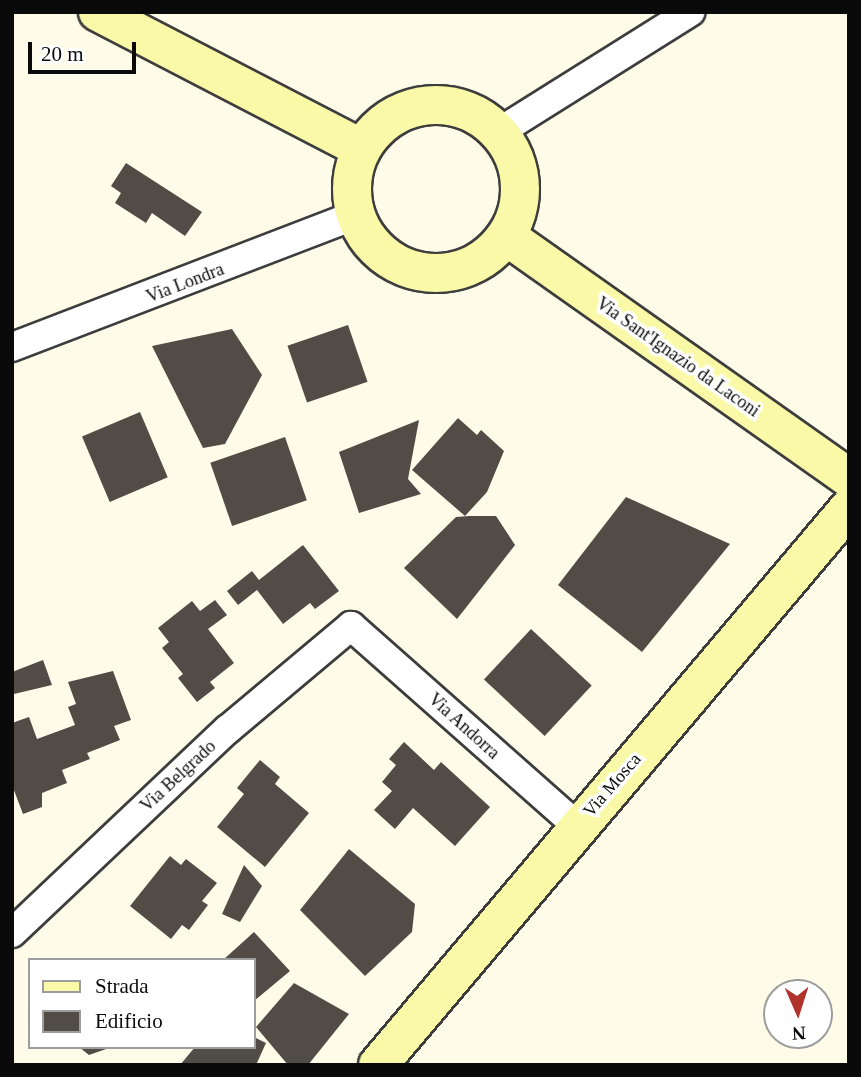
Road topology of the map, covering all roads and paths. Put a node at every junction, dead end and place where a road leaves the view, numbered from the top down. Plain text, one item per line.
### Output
1 (98, 12) edge
2 (690, 12) edge
3 (499, 132) junction
4 (362, 149) junction
5 (356, 215) junction
6 (506, 236) junction
7 (12, 347) edge
8 (849, 478) edge
9 (849, 508) edge
10 (351, 626) joint
11 (577, 826) junction
12 (12, 933) edge
13 (377, 1065) edge

1 - 4 street
2 - 3 street
3 - 4 street
3 - 6 street
4 - 5 street
5 - 6 street
5 - 7 street, Via Londra
6 - 8 street, Via Sant'Ignazio da Laconi
9 - 11 street, Via Mosca
10 - 11 street, Via Andorra
10 - 12 street, Via Belgrado
11 - 13 street, Via Mosca

